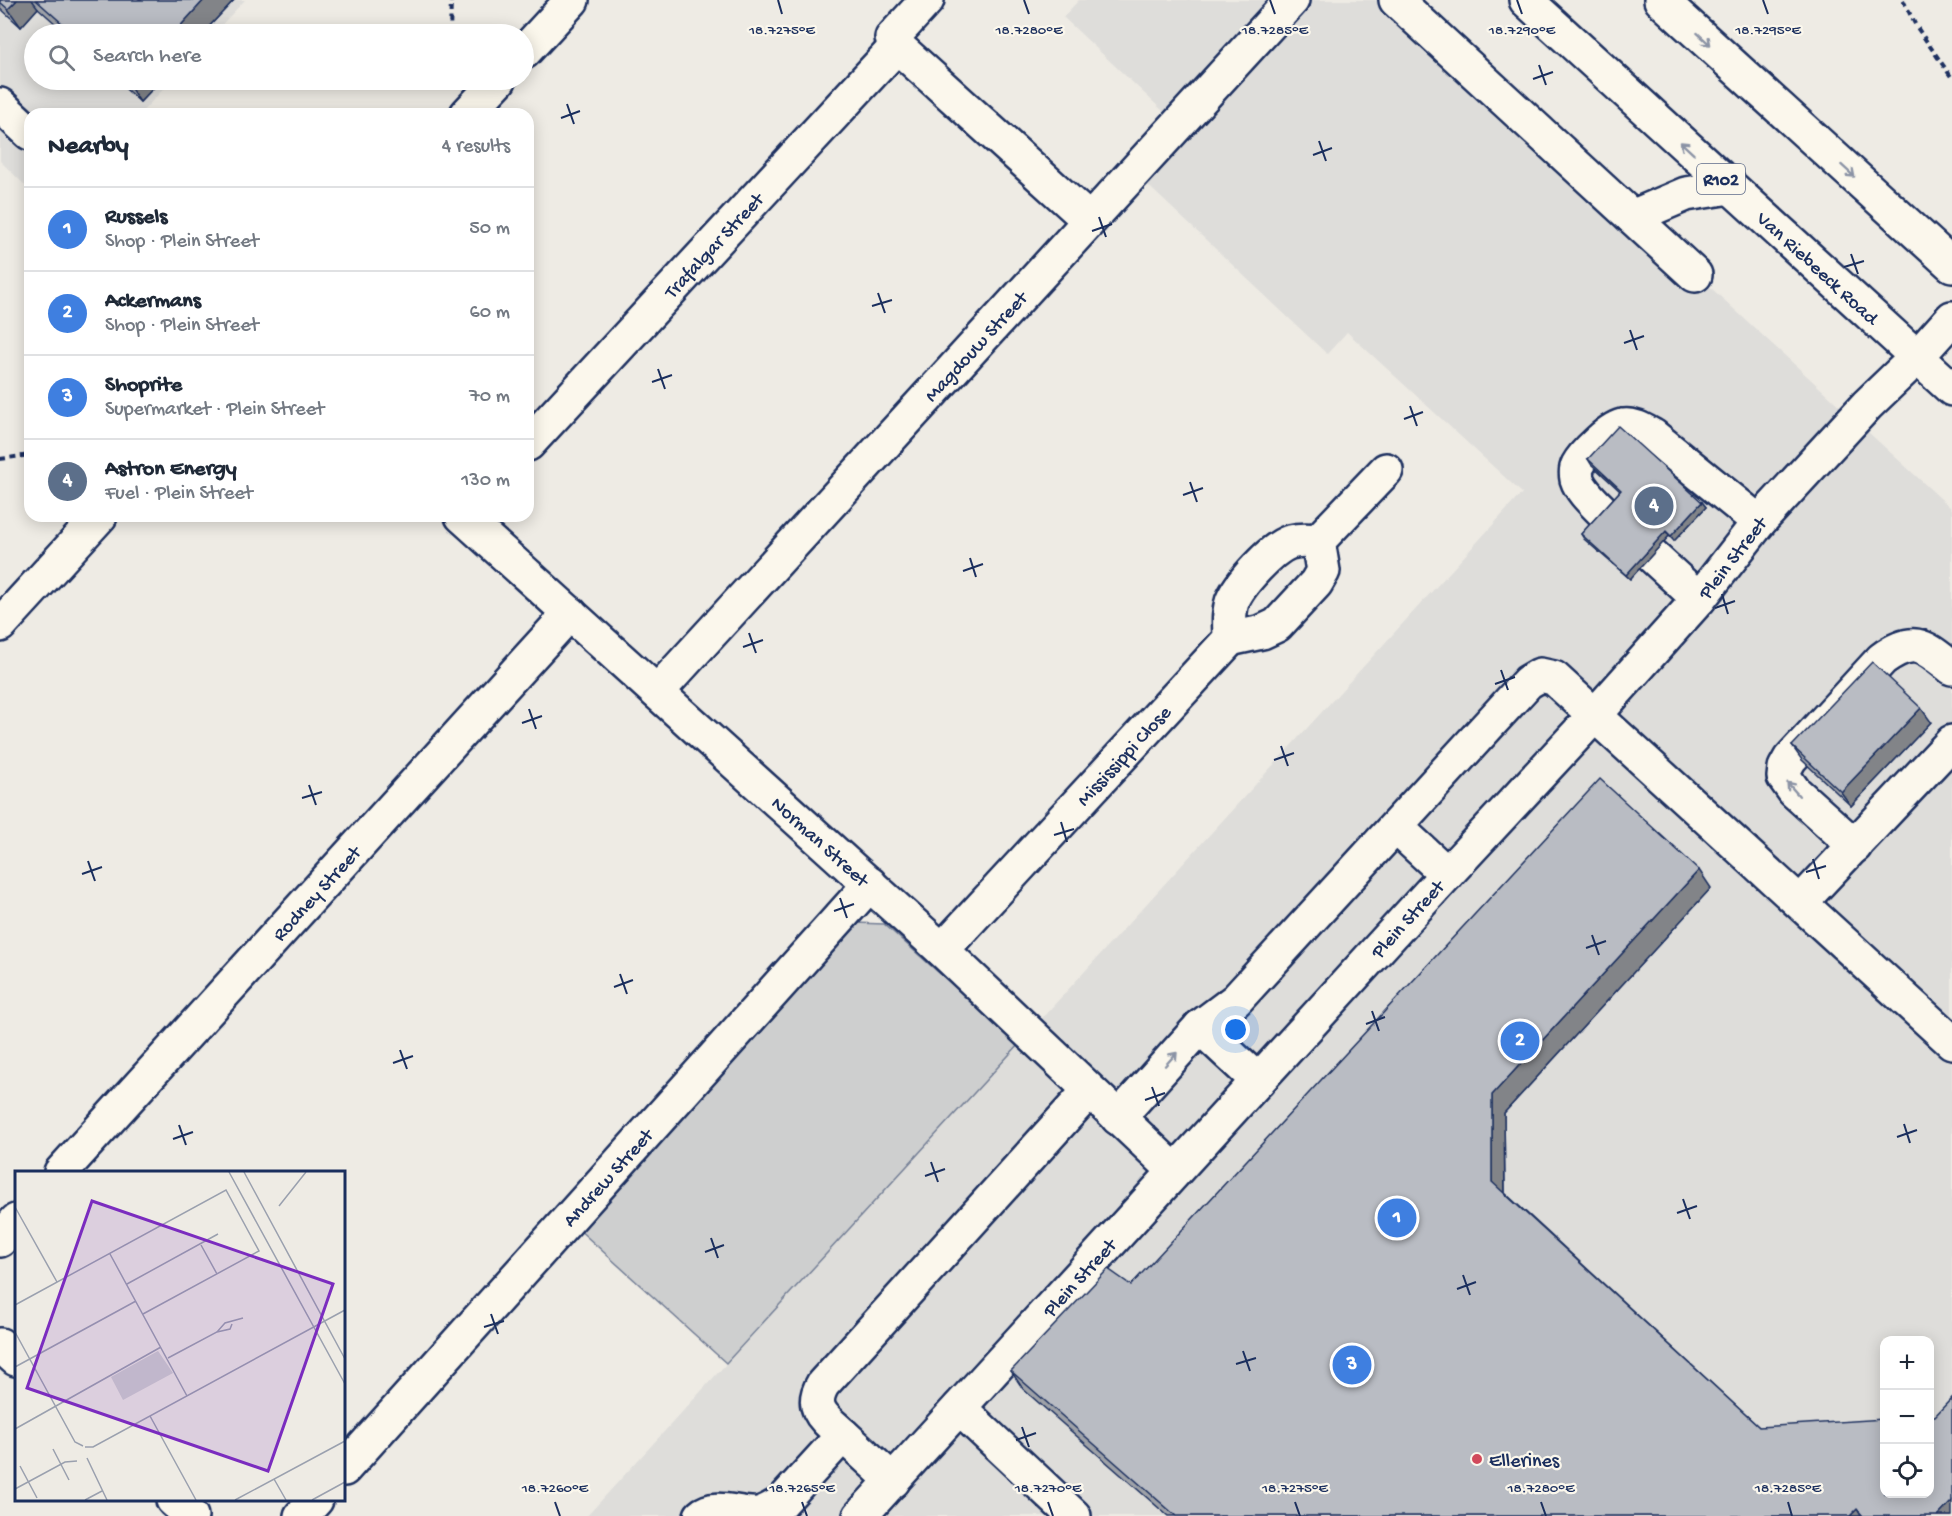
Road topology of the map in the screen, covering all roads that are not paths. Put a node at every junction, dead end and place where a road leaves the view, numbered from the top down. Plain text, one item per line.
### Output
1 (572, 0) edge
2 (927, 0) edge
3 (1292, 0) edge
4 (1396, 0) edge
5 (1526, 0) edge
6 (1661, 0) edge
7 (534, 41) edge
8 (897, 46) junction
9 (490, 90) edge
10 (0, 105) edge
11 (473, 108) edge
12 (24, 127) edge
13 (1730, 187) junction
14 (1632, 218) junction
15 (1089, 220) junction
16 (1952, 265) edge
17 (1695, 275) dead end
18 (1952, 318) edge
19 (1916, 358) junction
20 (1952, 389) edge
21 (534, 438) edge
22 (1386, 470) dead end
23 (1606, 515) edge
24 (94, 522) edge
25 (469, 522) edge
26 (1759, 522) junction
27 (1318, 541) junction
28 (1651, 555) edge
29 (1699, 599) junction
30 (570, 613) junction
31 (0, 625) edge
32 (1230, 639) junction
33 (1952, 668) edge
34 (657, 692) junction
35 (1595, 715) junction
36 (1952, 742) edge
37 (1396, 827) junction
38 (1845, 837) junction
39 (1447, 874) junction
40 (870, 884) junction
41 (1801, 902) junction
42 (942, 950) junction
43 (1200, 1027) junction
44 (1952, 1042) edge
45 (1258, 1081) junction
46 (1089, 1091) junction
47 (1118, 1118) junction
48 (63, 1171) edge
49 (1175, 1171) junction
50 (15, 1222) edge
51 (0, 1240) edge
52 (0, 1345) edge
53 (15, 1358) edge
54 (959, 1408) junction
55 (843, 1435) junction
56 (345, 1468) edge
57 (893, 1481) junction
58 (173, 1501) edge
59 (315, 1501) edge
60 (191, 1516) edge
61 (301, 1516) edge
62 (701, 1516) edge
63 (860, 1516) edge
64 (1074, 1516) edge

1 - 7 street
2 - 8 street, Trafalgar Street
3 - 15 street, Magdouw Street
4 - 14 street
13 -> 5 street, Van Riebeeck Road / R102
6 -> 16 street
8 - 15 street
8 - 21 street, Trafalgar Street
9 - 11 street
10 - 12 street
13 - 14 street
13 - 19 street, Van Riebeeck Road / R102
14 - 17 street
15 - 34 street, Magdouw Street
18 - 19 street, Plein Street
19 - 20 street, Van Riebeeck Road / R102
19 - 26 street, Plein Street
22 - 27 street
23 - 26 street
24 - 31 street
25 - 30 street, Norman Street
26 - 29 street, Plein Street
27 - 32 street
27 - 32 street
28 - 29 street
29 - 35 street, Plein Street
30 - 34 street, Norman Street
30 - 48 street, Rodney Street
32 - 42 street, Mississippi Close
38 -> 33 street
34 - 40 street, Norman Street
35 - 37 street
35 - 39 street, Plein Street
35 - 41 street
36 - 38 street
37 - 39 street
37 - 43 street
38 - 41 street
39 - 45 street, Plein Street
40 - 42 street, Norman Street
40 - 56 street, Andrew Street
41 - 44 street
42 - 46 street, Norman Street
43 - 45 street
47 -> 43 street
45 - 49 street, Plein Street
46 - 47 street, Norman Street
46 - 55 street
47 - 49 street, Norman Street
49 - 54 street, Plein Street
50 - 51 street
52 - 53 street
54 - 57 street, Plein Street
54 - 64 street
55 - 57 street
55 - 62 street
57 - 63 street, Plein Street
58 - 60 street
59 - 61 street

